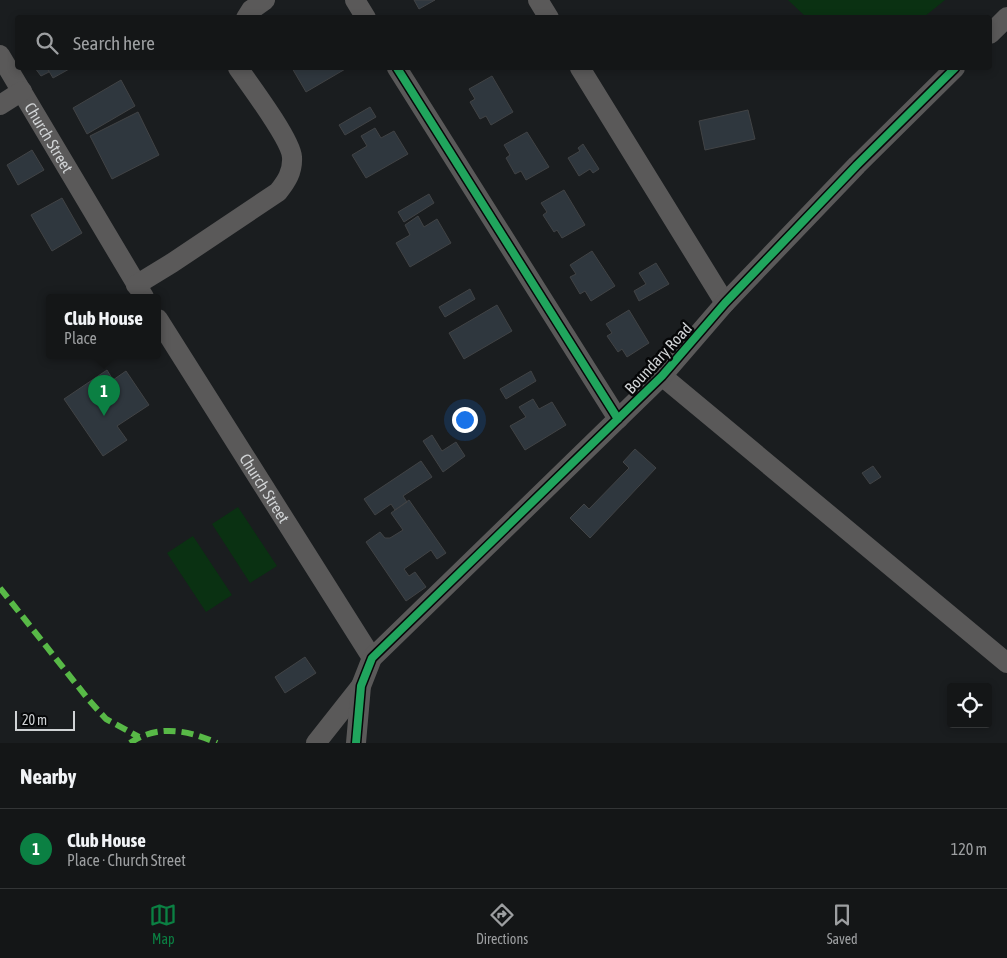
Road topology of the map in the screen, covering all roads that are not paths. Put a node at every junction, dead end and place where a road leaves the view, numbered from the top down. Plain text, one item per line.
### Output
1 (265, 0) edge
2 (355, 0) edge
3 (538, 0) edge
4 (248, 15) edge
5 (364, 15) edge
6 (547, 15) edge
7 (1007, 17) edge
8 (992, 32) edge
9 (0, 55) edge
10 (239, 70) edge
11 (398, 70) edge
12 (581, 70) edge
13 (953, 70) edge
14 (22, 91) junction
15 (0, 105) edge
16 (140, 291) edge
17 (725, 303) junction
18 (161, 324) edge
19 (662, 376) junction
20 (618, 419) junction
21 (372, 658) junction
22 (1007, 663) edge
23 (362, 686) junction
24 (316, 743) edge
25 (356, 743) edge

1 - 4 street
2 - 5 street
3 - 6 street
7 - 8 street
9 - 14 street, Church Street
10 - 16 street
11 - 20 street
12 - 17 street
13 - 17 street, Boundary Road
14 - 15 street
14 - 16 street, Church Street
17 - 19 street, Boundary Road
18 - 21 street, Church Street
19 - 20 street, Boundary Road
19 - 22 street
20 - 21 street, Boundary Road
21 - 23 street
23 - 24 street
23 - 25 street

